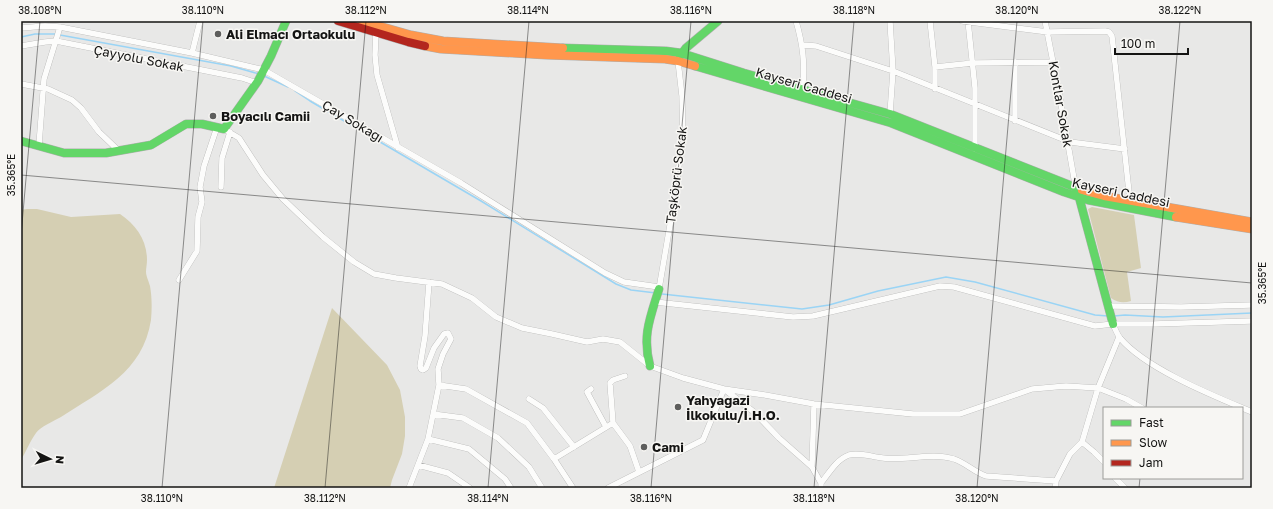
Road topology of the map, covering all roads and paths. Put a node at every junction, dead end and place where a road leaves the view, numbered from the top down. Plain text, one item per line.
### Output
1 (200, 21) edge
2 (286, 21) edge
3 (338, 21) edge
4 (362, 21) edge
5 (718, 21) edge
6 (796, 21) edge
7 (890, 21) edge
8 (930, 21) edge
9 (966, 21) edge
10 (1045, 21) edge
11 (376, 26) edge
12 (21, 28) edge
13 (60, 28) junction
14 (1048, 32) junction
15 (56, 39) junction
16 (802, 45) junction
17 (21, 46) edge
18 (192, 53) junction
19 (680, 57) junction
20 (1015, 62) junction
21 (1053, 62) junction
22 (973, 63) junction
23 (935, 67) junction
24 (264, 71) junction
25 (893, 71) junction
26 (258, 82) junction
27 (21, 84) edge
28 (43, 88) junction
29 (802, 89) junction
30 (935, 89) junction
31 (975, 106) junction
32 (890, 114) junction
33 (1015, 121) junction
34 (224, 129) junction
35 (21, 141) edge
36 (1067, 141) junction
37 (38, 145) junction
38 (398, 148) junction
39 (975, 149) junction
40 (1125, 149) junction
41 (119, 151) junction
42 (221, 187) dead end
43 (1074, 188) junction
44 (1079, 197) junction
45 (1130, 201) junction
46 (1252, 222) edge
47 (1252, 229) edge
48 (179, 280) dead end
49 (429, 282) junction
50 (659, 288) junction
51 (655, 302) junction
52 (1252, 305) edge
53 (1108, 306) junction
54 (1252, 321) edge
55 (1114, 324) junction
56 (1119, 337) junction
57 (650, 366) junction
58 (625, 376) dead end
59 (439, 385) junction
60 (1098, 388) junction
61 (590, 389) dead end
62 (724, 390) junction
63 (529, 399) dead end
64 (814, 404) junction
65 (1140, 407) edge
66 (1241, 407) edge
67 (433, 414) junction
68 (613, 423) junction
69 (606, 427) junction
70 (428, 439) junction
71 (1082, 442) junction
72 (574, 446) junction
73 (554, 459) junction
74 (1103, 461) edge
75 (418, 465) junction
76 (812, 467) junction
77 (639, 472) junction
78 (1116, 479) edge
79 (1056, 481) junction
80 (821, 485) edge
81 (410, 488) edge
82 (470, 488) edge
83 (511, 488) edge
84 (542, 488) edge
85 (573, 488) edge
86 (608, 488) edge
87 (1055, 488) edge
88 (1125, 488) edge

1 - 18 street
2 - 24 main road
3 - 11 main road, Kayseri Caddesi
4 - 11 main road, Kayseri Caddesi
5 - 19 main road
6 - 16 street
7 - 25 street
8 - 23 street
9 - 14 street
9 - 22 street
10 - 14 street, Kontlar Sokak
11 - 19 main road, Kayseri Caddesi
11 - 38 street
12 - 13 street, Çay Sokağı
13 - 15 street
13 - 18 street, Çay Sokağı
14 - 21 street, Kontlar Sokak
14 - 40 street
15 - 17 street, Çayyolu Sokak
15 - 26 street, Çayyolu Sokak
15 - 28 street
16 - 25 street
16 - 29 street
18 - 24 street, Çay Sokağı
19 - 29 main road, Kayseri Caddesi
19 - 44 main road, Kayseri Caddesi
19 - 50 street, Taşköprü Sokak
20 - 21 street
20 - 22 street
20 - 33 street
21 - 36 street, Kontlar Sokak
22 - 23 street
22 - 31 street
23 - 30 street
24 - 26 main road
24 - 38 street, Çay Sokağı
25 - 30 street
25 - 32 street
26 - 34 main road
27 - 28 street
28 - 37 street
28 - 41 street
29 - 32 main road, Kayseri Caddesi
30 - 31 street
31 - 33 street
31 - 39 street
32 - 39 main road, Kayseri Caddesi
33 - 36 street
34 - 41 main road
34 - 42 street
34 - 48 street
34 - 49 street
35 - 37 main road
36 - 40 street
36 - 43 street, Kontlar Sokak
37 - 41 main road
38 - 50 street, Çay Sokağı
39 - 43 main road, Kayseri Caddesi
40 - 45 street
43 - 44 street
43 - 45 main road, Kayseri Caddesi
44 - 47 main road, Kayseri Caddesi
44 - 53 main road
45 - 46 main road, Kayseri Caddesi
49 - 57 street
49 - 59 street
50 - 51 main road
51 - 55 street
51 - 57 main road
52 - 53 street
53 - 55 main road
54 - 55 street
55 - 56 street
56 - 60 street
56 - 66 street
57 - 62 street
58 - 68 street
59 - 67 street
59 - 73 street
60 - 64 street
60 - 65 street
60 - 71 street
61 - 69 street
62 - 64 street
62 - 76 street
62 - 77 street
63 - 72 street
64 - 76 street
67 - 70 street
67 - 84 street
68 - 69 street
68 - 77 street
69 - 72 street
70 - 75 street
70 - 83 street
71 - 74 street
71 - 79 street
72 - 73 street
73 - 85 street
75 - 81 street
75 - 82 street
76 - 80 street
77 - 86 street
78 - 88 street
79 - 80 street
79 - 87 street

